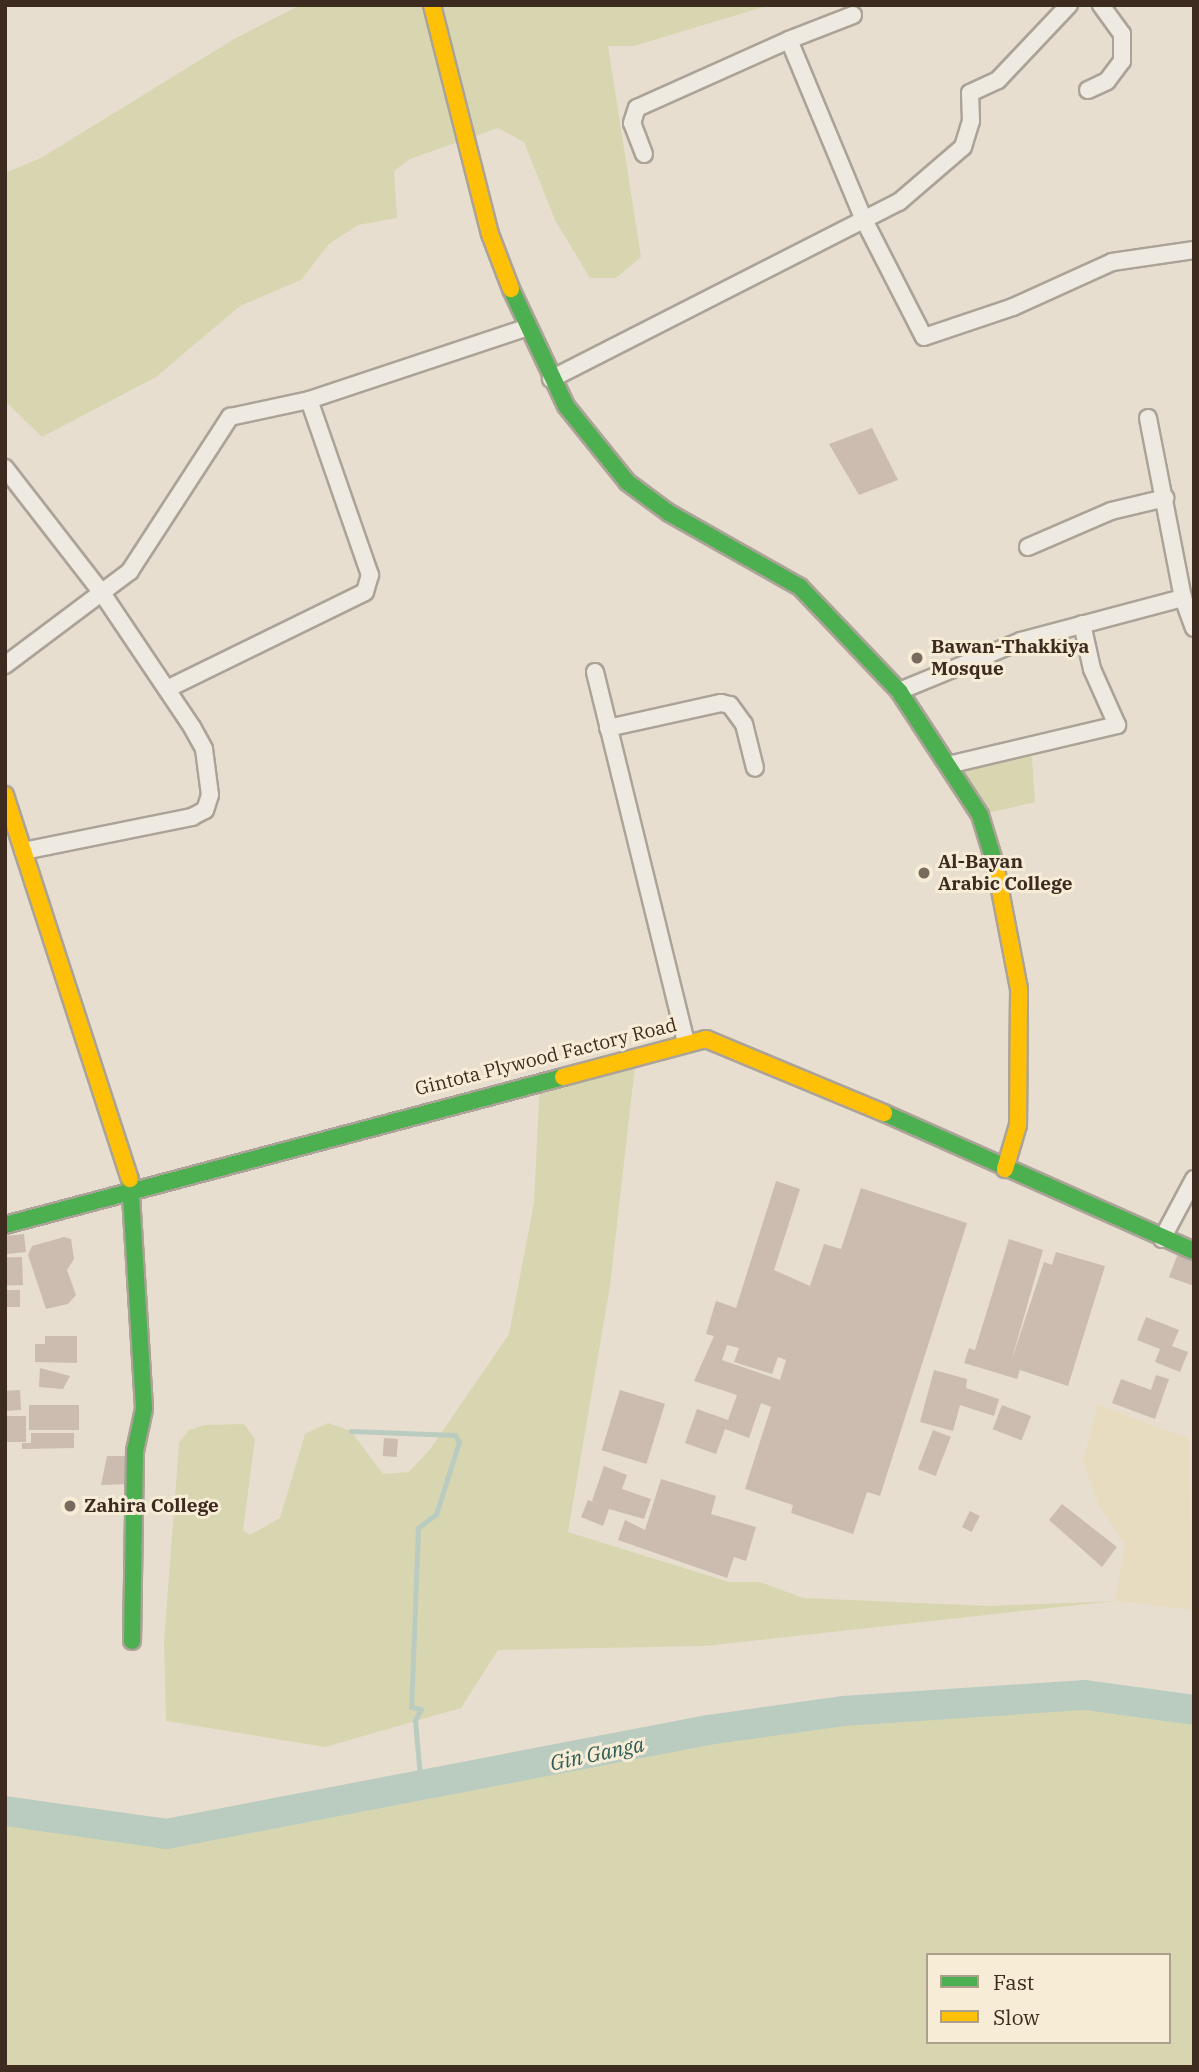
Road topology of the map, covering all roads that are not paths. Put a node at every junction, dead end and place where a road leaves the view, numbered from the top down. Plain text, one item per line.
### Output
1 (432, 5) edge
2 (1069, 5) edge
3 (1101, 5) edge
4 (853, 15) dead end
5 (789, 40) junction
6 (1088, 90) dead end
7 (644, 154) dead end
8 (864, 220) junction
9 (1194, 250) edge
10 (525, 328) junction
11 (551, 379) junction
12 (309, 401) junction
13 (1148, 418) dead end
14 (5, 468) edge
15 (1165, 498) junction
16 (1028, 547) dead end
17 (102, 593) junction
18 (1183, 598) junction
19 (1082, 624) junction
20 (1194, 628) edge
21 (5, 665) edge
22 (595, 672) dead end
23 (167, 690) junction
24 (899, 691) junction
25 (608, 728) junction
26 (948, 765) junction
27 (755, 768) dead end
28 (5, 795) edge
29 (23, 851) junction
30 (686, 1042) junction
31 (1005, 1169) junction
32 (1194, 1179) edge
33 (134, 1193) junction
34 (5, 1225) edge
35 (1162, 1239) junction
36 (1194, 1251) edge
37 (132, 1641) dead end

1 - 10 street
2 - 8 street
3 - 6 street
4 - 5 street
5 - 7 street
5 - 8 street
8 - 9 street
8 - 11 street
10 - 11 street
10 - 12 street
11 - 24 street
12 - 17 street
12 - 23 street
13 - 15 street
14 - 17 street
15 - 16 street
15 - 18 street
17 - 21 street
17 - 23 street
18 - 19 street
18 - 20 street
19 - 24 street
19 - 26 street
22 - 25 street
23 - 29 street
24 - 26 street
25 - 27 street
25 - 30 street
26 - 31 street
28 - 29 street
29 - 33 street
30 - 31 street, Gintota Plywood Factory Road
30 - 33 street, Gintota Plywood Factory Road
31 - 35 street, Gintota Plywood Factory Road
32 - 35 street
33 - 34 street, Gintota Plywood Factory Road
33 - 37 street
35 - 36 street, Gintota Plywood Factory Road

